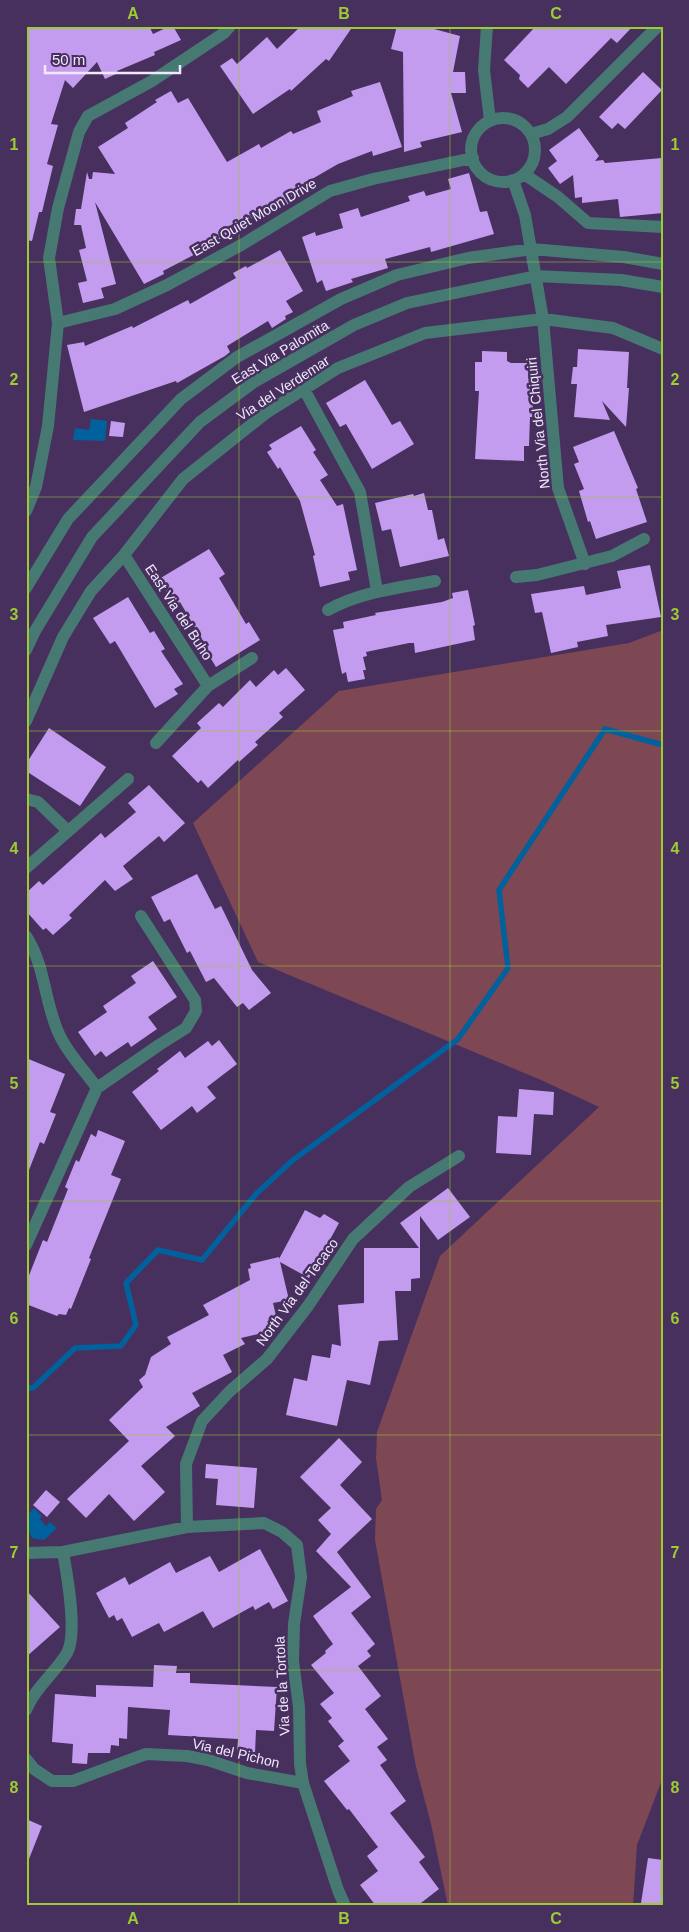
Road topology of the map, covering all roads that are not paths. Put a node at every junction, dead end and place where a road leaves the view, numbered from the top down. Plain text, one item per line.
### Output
1 (230, 26) edge
2 (487, 26) edge
3 (658, 26) edge
4 (490, 121) junction
5 (531, 134) junction
6 (473, 158) junction
7 (524, 174) junction
8 (513, 180) junction
9 (663, 227) edge
10 (532, 249) junction
11 (663, 264) edge
12 (536, 276) junction
13 (663, 287) edge
14 (543, 319) junction
15 (58, 323) junction
16 (663, 349) edge
17 (305, 391) junction
18 (26, 511) edge
19 (644, 540) dead end
20 (124, 554) junction
21 (584, 564) junction
22 (516, 577) dead end
23 (435, 581) dead end
24 (26, 588) edge
25 (377, 592) junction
26 (328, 610) dead end
27 (26, 650) edge
28 (252, 658) dead end
29 (208, 686) junction
30 (26, 721) edge
31 (156, 743) dead end
32 (128, 779) dead end
33 (26, 799) edge
34 (68, 831) junction
35 (26, 868) edge
36 (141, 916) dead end
37 (26, 936) edge
38 (98, 1088) junction
39 (459, 1156) dead end
40 (26, 1245) edge
41 (187, 1527) junction
42 (64, 1552) junction
43 (26, 1553) edge
44 (26, 1710) edge
45 (26, 1759) edge
46 (303, 1783) junction
47 (345, 1906) edge

1 - 15 street
2 - 4 street
3 - 5 street
4 - 5 street
4 - 6 street
5 - 7 street
6 - 8 street
6 - 15 street, East Quiet Moon Drive
7 - 8 street
7 - 9 street
8 - 10 street, North Via del Chiquiri
10 - 11 street, East Via Palomita
10 - 12 street, North Via del Chiquiri
10 - 24 street, East Via Palomita
12 - 13 street, East Via Palomita
12 - 14 street, North Via del Chiquiri
12 - 27 street, East Via Palomita
14 - 16 street, Via del Verdemar
14 - 17 street, Via del Verdemar
14 - 21 street, North Via del Chiquiri
15 - 18 street
17 - 20 street, Via del Verdemar
17 - 25 street
19 - 21 street
20 - 29 street, East Via del Buho
20 - 30 street, Via del Verdemar
21 - 22 street
23 - 25 street
25 - 26 street
28 - 29 street
29 - 31 street
32 - 34 street
33 - 34 street
34 - 35 street
36 - 38 street
37 - 38 street
38 - 40 street
39 - 41 street, North Via del Tecaco
41 - 42 street, Via de la Tortola
41 - 46 street, Via de la Tortola
42 - 43 street, Via de la Tortola
42 - 44 street
45 - 46 street, Via del Pichon
46 - 47 street, Via de la Tortola

